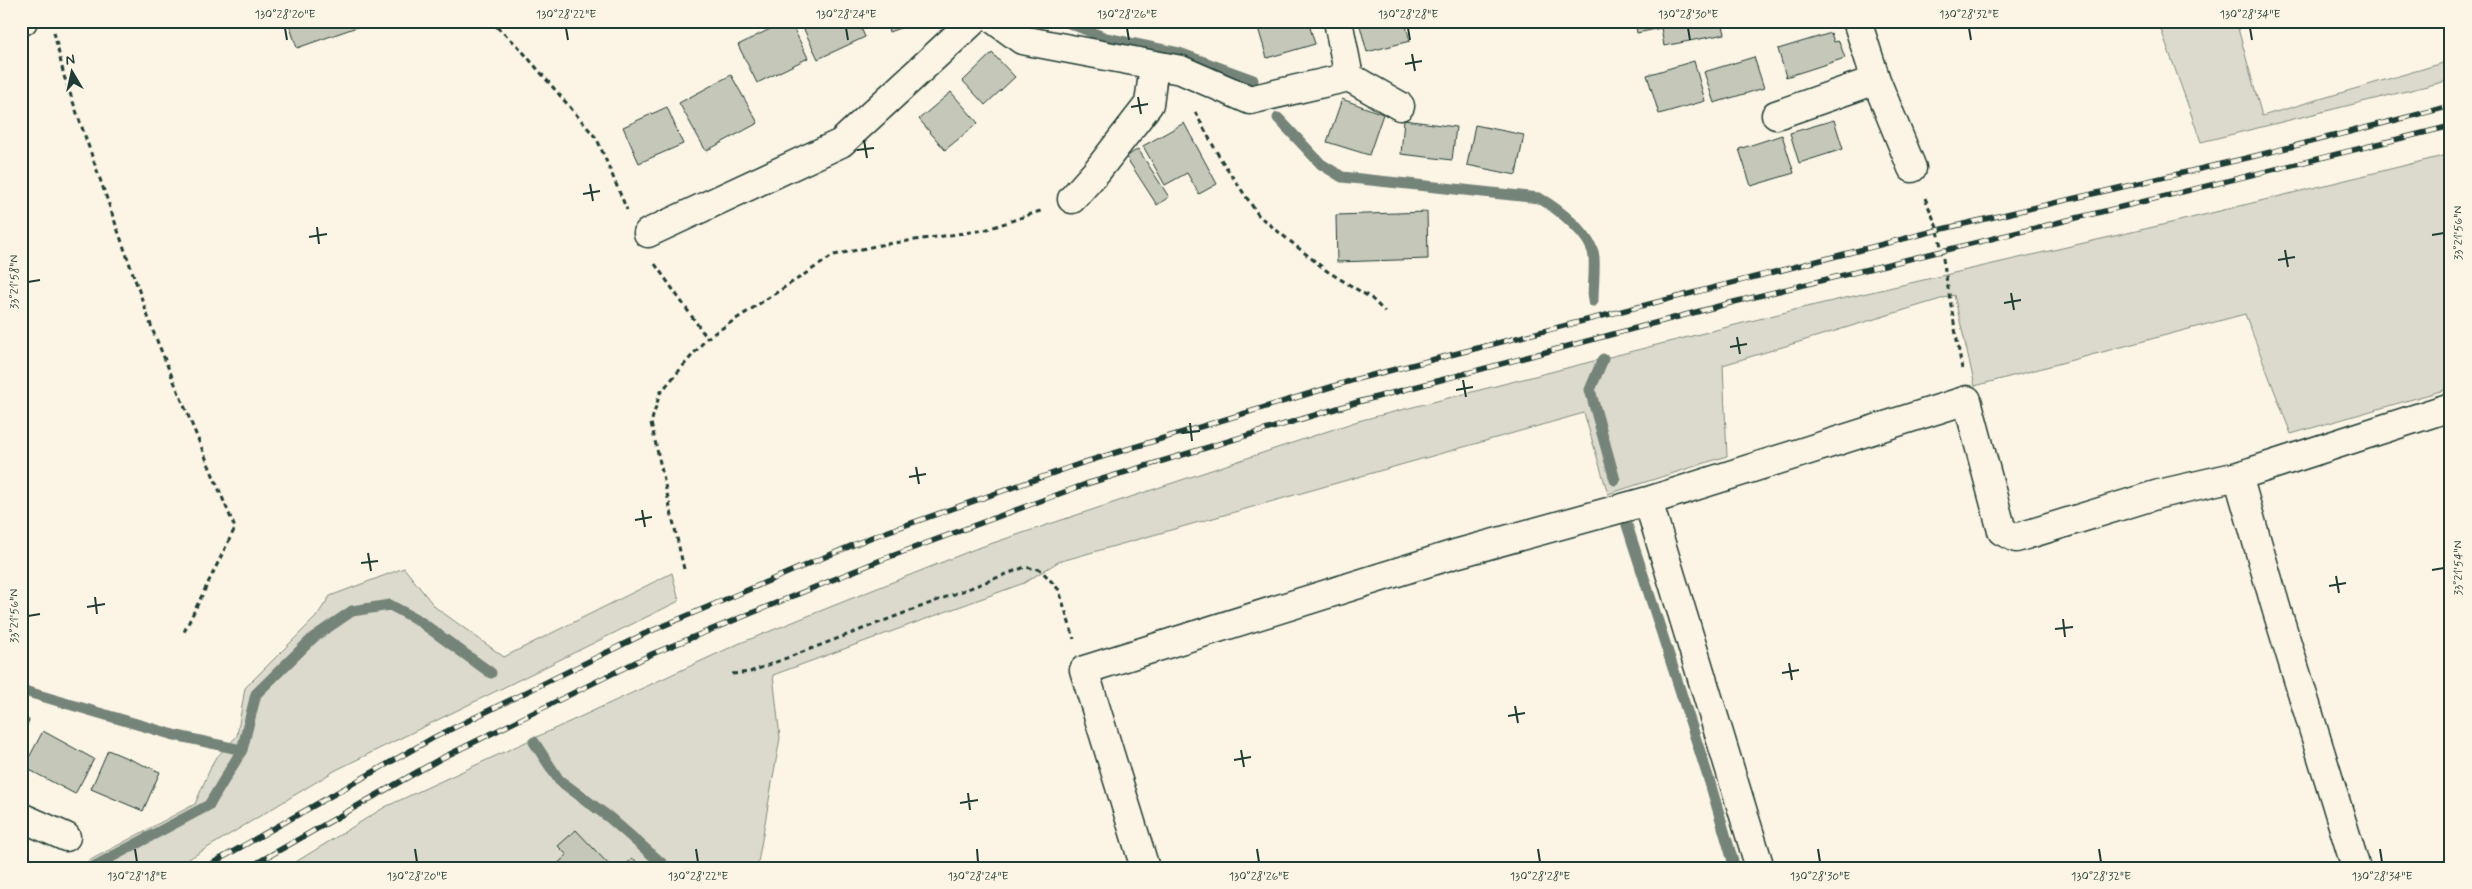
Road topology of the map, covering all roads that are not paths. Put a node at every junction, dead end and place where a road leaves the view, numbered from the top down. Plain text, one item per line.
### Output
1 (973, 21) edge
2 (996, 21) edge
3 (1338, 21) edge
4 (1857, 21) edge
5 (1154, 65) junction
6 (1349, 77) junction
7 (1876, 80) junction
8 (1400, 106) dead end
9 (1776, 115) dead end
10 (1912, 168) road end
11 (1072, 199) road end
12 (640, 226) road end
13 (2451, 407) edge
14 (2238, 476) junction
15 (1648, 501) junction
16 (21, 817) edge
17 (66, 837) dead end
18 (1145, 868) edge
19 (1760, 868) edge
20 (2356, 868) edge

1 - 12 street
2 - 5 street
3 - 6 street
4 - 7 street
5 - 6 street
5 - 11 street
6 - 8 street
7 - 9 street
7 - 10 street
13 - 14 street
14 - 15 street
14 - 20 street
15 - 18 street
15 - 19 street
16 - 17 street

